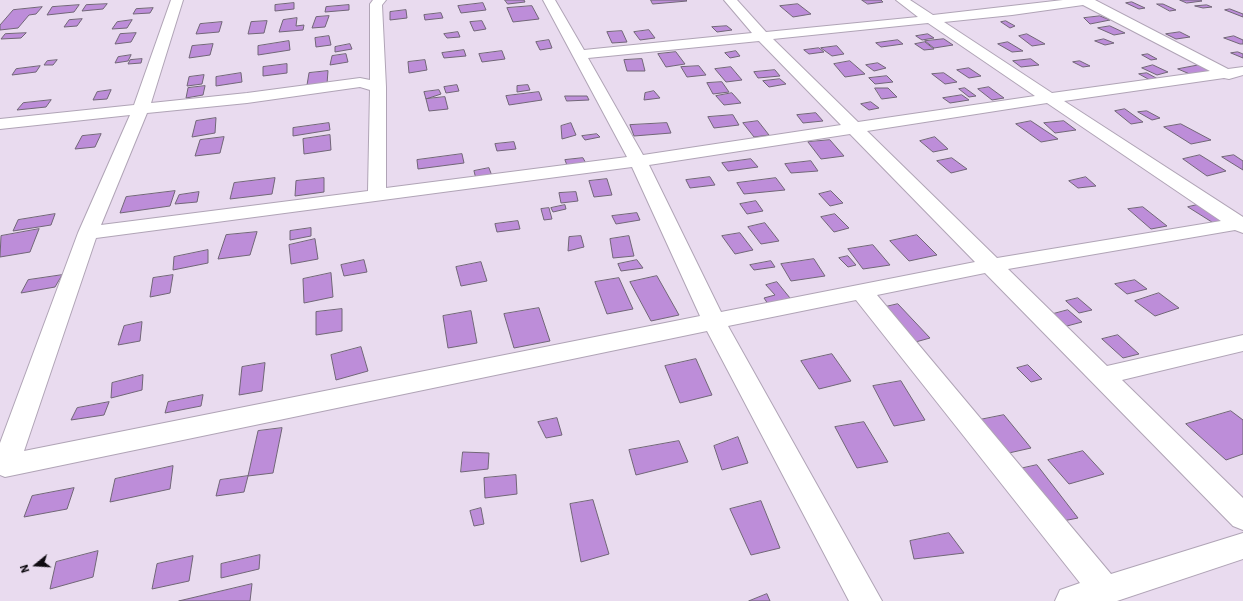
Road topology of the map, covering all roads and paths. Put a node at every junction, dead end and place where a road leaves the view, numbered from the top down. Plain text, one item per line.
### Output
1 (177, 0) edge
2 (380, 0) edge
3 (548, 0) edge
4 (730, 0) edge
5 (902, 0) edge
6 (992, 0) edge
7 (1085, 0) edge
8 (1089, 0) edge
9 (1012, 11) junction
10 (933, 19) junction
11 (762, 36) junction
12 (579, 56) junction
13 (1243, 71) edge
14 (1226, 73) junction
15 (1243, 82) edge
16 (378, 87) junction
17 (1050, 98) junction
18 (141, 109) junction
19 (0, 124) edge
20 (855, 129) junction
21 (638, 161) junction
22 (377, 195) junction
23 (1241, 224) edge
24 (88, 233) junction
25 (991, 265) junction
26 (862, 292) junction
27 (714, 322) junction
28 (1243, 343) edge
29 (1101, 376) junction
30 (2, 472) edge
31 (1243, 518) edge
32 (1243, 546) edge
33 (1105, 590) junction
34 (866, 601) edge
35 (1071, 601) edge

1 - 18 street
2 - 16 street
3 - 12 street
4 - 11 street
5 - 10 street
6 - 9 street
7 - 8 street
7 - 9 street
7 - 14 street
9 - 10 street
10 - 11 street
10 - 17 street
11 - 12 street
11 - 20 street
12 - 21 street
13 - 14 street
14 - 15 street
14 - 17 street
16 - 18 street
16 - 22 street
17 - 20 street
17 - 23 street
18 - 19 street
18 - 24 street
20 - 21 street
20 - 25 street
21 - 22 street
21 - 27 street
22 - 24 street
23 - 25 street
24 - 30 street
25 - 26 street
25 - 29 street
26 - 27 street
26 - 33 street
27 - 30 street
27 - 34 street
28 - 29 street
29 - 31 street
32 - 33 street
33 - 35 street

